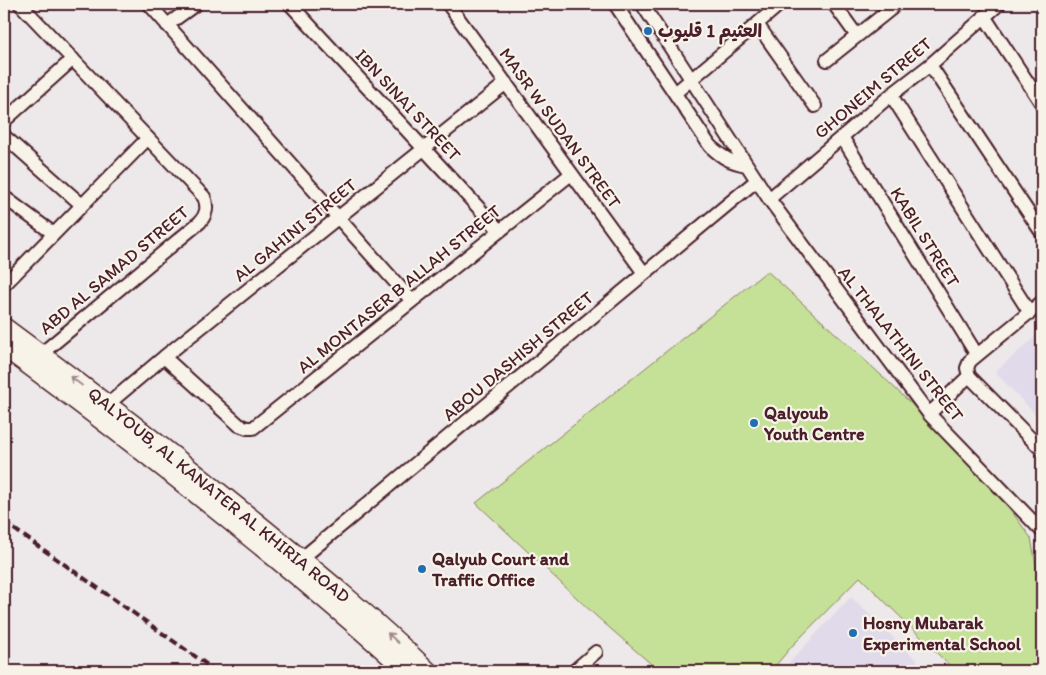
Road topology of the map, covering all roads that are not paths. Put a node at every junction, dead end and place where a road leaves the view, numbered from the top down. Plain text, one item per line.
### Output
1 (20, 4) edge
2 (149, 4) edge
3 (196, 4) edge
4 (290, 4) edge
5 (448, 4) edge
6 (615, 4) edge
7 (642, 4) edge
8 (780, 4) edge
9 (834, 4) edge
10 (999, 4) edge
11 (892, 8) dead end
12 (984, 16) junction
13 (757, 24) junction
14 (167, 25) junction
15 (857, 36) junction
16 (73, 59) junction
17 (828, 60) dead end
18 (930, 65) junction
19 (691, 79) junction
20 (506, 83) junction
21 (675, 93) junction
22 (892, 95) junction
23 (1042, 104) edge
24 (815, 106) dead end
25 (4, 120) edge
26 (4, 136) edge
27 (842, 137) junction
28 (148, 138) junction
29 (424, 148) junction
30 (747, 166) junction
31 (571, 174) junction
32 (757, 180) junction
33 (4, 197) edge
34 (769, 199) junction
35 (82, 205) junction
36 (338, 217) junction
37 (500, 230) junction
38 (1042, 233) edge
39 (54, 234) junction
40 (644, 273) junction
41 (4, 285) edge
42 (412, 301) junction
43 (1042, 302) edge
44 (1030, 313) junction
45 (4, 327) edge
46 (4, 347) edge
47 (41, 354) junction
48 (977, 355) junction
49 (164, 357) junction
50 (969, 376) junction
51 (107, 405) junction
52 (929, 414) junction
53 (1042, 450) edge
54 (1042, 531) edge
55 (301, 559) junction
56 (596, 652) dead end
57 (406, 671) edge
58 (428, 671) edge
59 (574, 671) edge

1 - 16 street
2 - 14 street
3 - 14 street
4 - 29 street, IBN SINAI STREET
5 - 20 street, MASR W SUDAN STREET
6 - 21 street
7 - 19 street, AL THALATHINI STREET
8 - 13 street
9 - 15 street
10 - 12 street, GHONEIM STREET
11 - 15 street
12 - 18 street, GHONEIM STREET
12 - 23 street
13 - 19 street
13 - 24 street
14 - 36 street
15 - 17 street
16 - 25 street
16 - 28 street
18 - 22 street, GHONEIM STREET
18 - 38 street
19 - 21 street
19 - 30 street, AL THALATHINI STREET
20 - 29 street, AL GAHINI STREET
20 - 31 street, MASR W SUDAN STREET
21 - 30 street
22 - 27 street, GHONEIM STREET
22 - 44 street
26 - 35 street
27 - 34 street, GHONEIM STREET
27 - 48 street, KABIL STREET
28 - 35 street
28 - 47 street, ABD AL SAMAD STREET
29 - 36 street, AL GAHINI STREET
29 - 37 street, IBN SINAI STREET
30 - 32 street, AL THALATHINI STREET
31 - 37 street, AL MONTASER B ALLAH STREET
31 - 40 street, MASR W SUDAN STREET
32 - 34 street, AL THALATHINI STREET
32 - 40 street, ABOU DASHISH STREET
33 - 39 street
34 - 52 street, AL THALATHINI STREET
35 - 39 street
36 - 42 street
36 - 49 street, AL GAHINI STREET
37 - 42 street, AL MONTASER B ALLAH STREET
39 - 41 street
40 - 55 street, ABOU DASHISH STREET
42 - 49 street, AL MONTASER B ALLAH STREET
43 - 44 street
44 - 48 street
45 - 47 main road, QALYOUB, AL KANATER AL KHIRIA ROAD
46 - 57 main road, QALYOUB, AL KANATER AL KHIRIA ROAD
51 -> 47 main road, QALYOUB, AL KANATER AL KHIRIA ROAD
48 - 50 street
49 - 51 street, AL GAHINI STREET
50 - 52 street
50 - 53 street
51 - 55 main road, QALYOUB, AL KANATER AL KHIRIA ROAD
52 - 54 street, AL THALATHINI STREET
58 -> 55 main road, QALYOUB, AL KANATER AL KHIRIA ROAD
56 - 59 street

